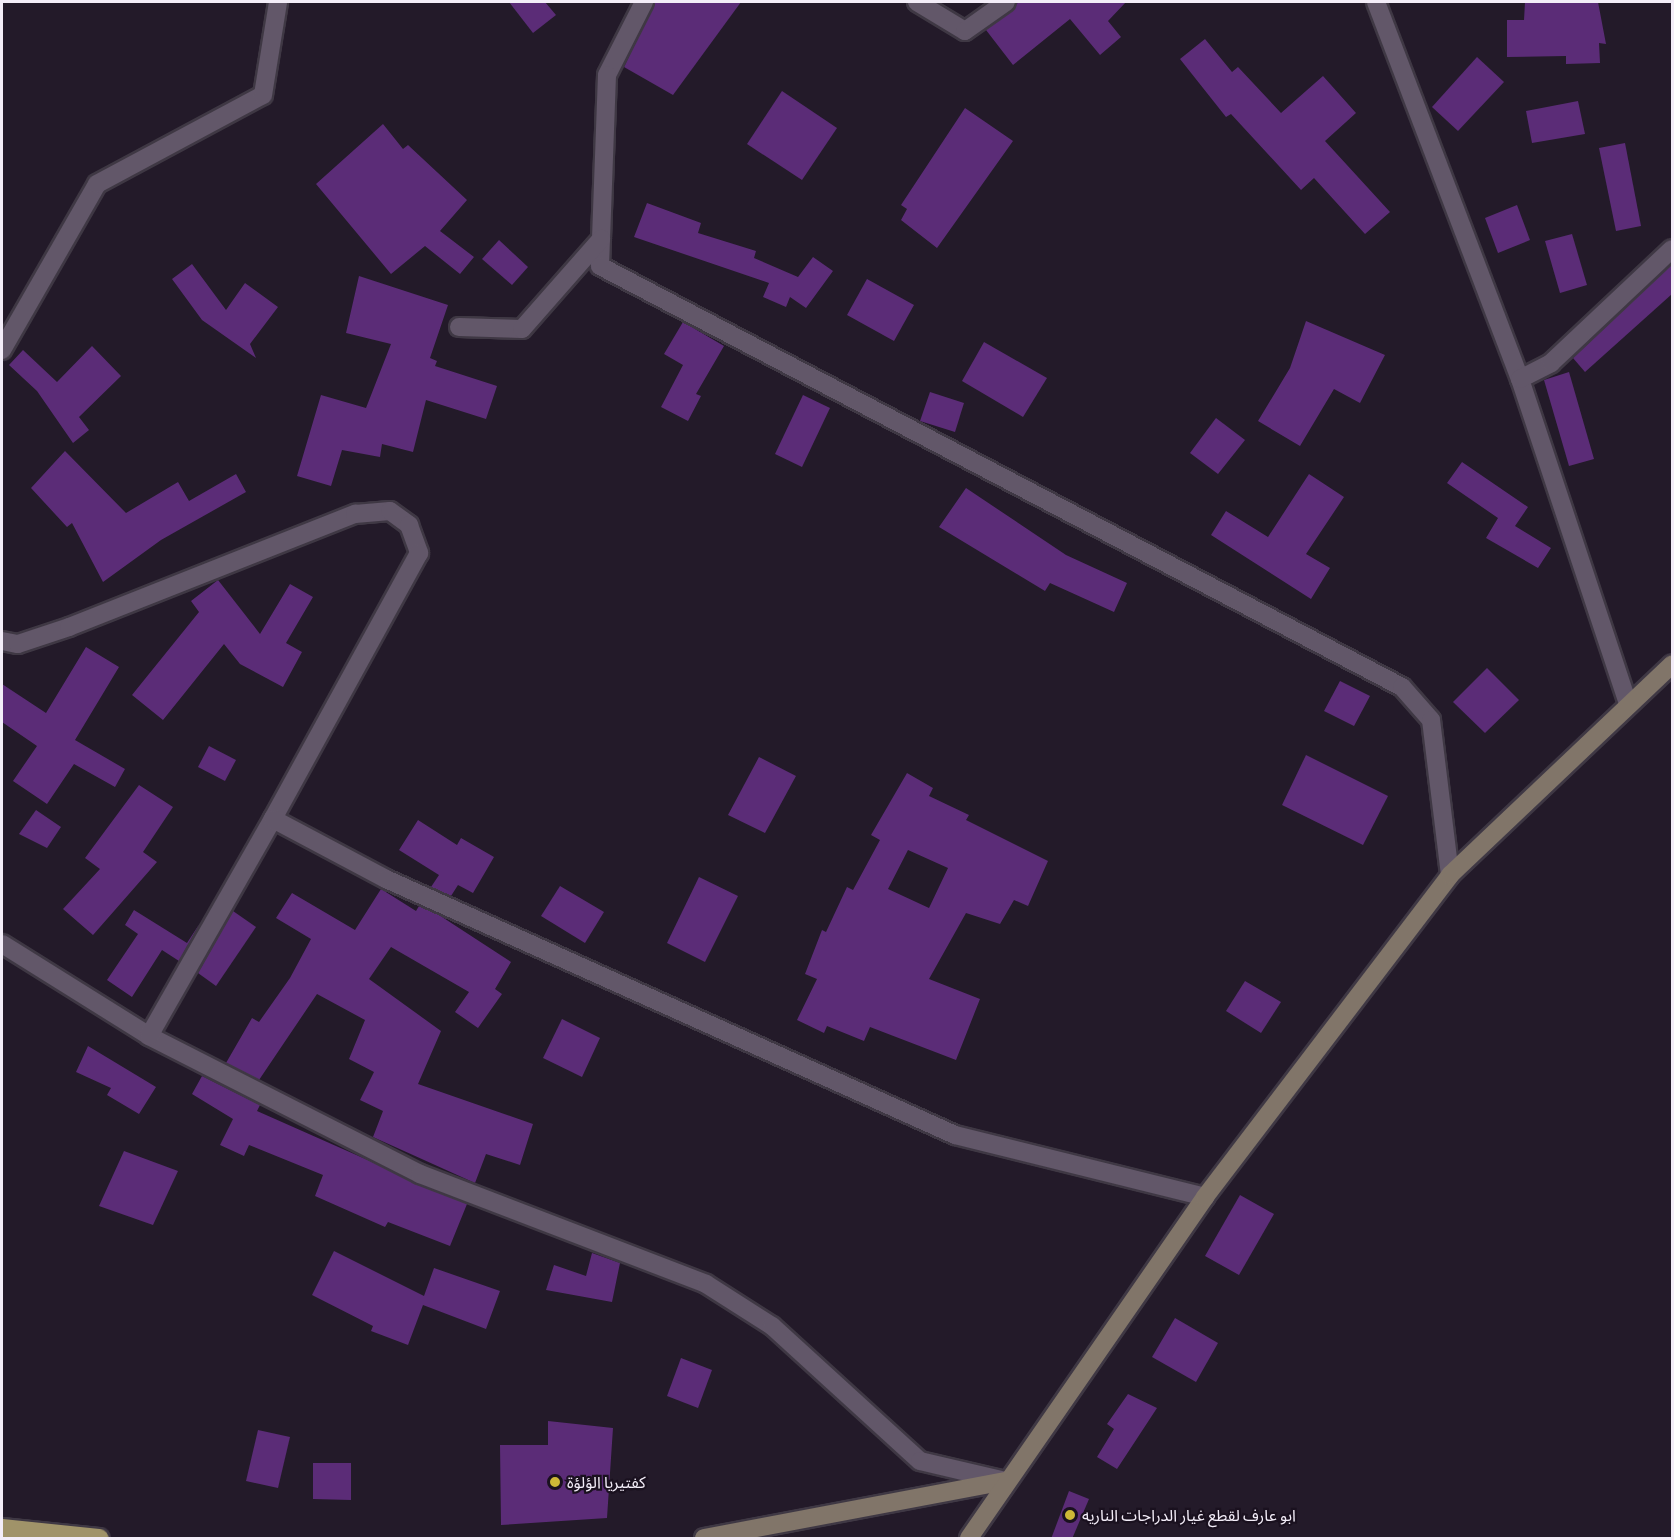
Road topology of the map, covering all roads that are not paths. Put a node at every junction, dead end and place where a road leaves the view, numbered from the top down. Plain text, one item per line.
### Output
1 (278, 2) edge
2 (644, 2) edge
3 (917, 2) edge
4 (1006, 2) edge
5 (1376, 2) edge
6 (601, 239) junction
7 (1672, 249) edge
8 (459, 327) dead end
9 (2, 350) edge
10 (1520, 379) junction
11 (2, 641) edge
12 (1672, 664) edge
13 (1628, 704) junction
14 (273, 819) junction
15 (1450, 875) junction
16 (2, 944) edge
17 (149, 1036) junction
18 (1205, 1197) junction
19 (1005, 1481) junction
20 (2, 1528) edge
21 (99, 1539) edge
22 (704, 1539) edge
23 (969, 1539) edge

1 - 9 street
2 - 6 street
3 - 4 street
5 - 10 street
6 - 8 street
6 - 15 street
7 - 10 street
10 - 13 street
11 - 14 street
12 - 13 street
13 - 15 street
14 - 17 street
14 - 18 street
15 - 18 street
16 - 17 street
17 - 19 street
18 - 19 street
19 - 22 street
19 - 23 street
20 - 21 main road

